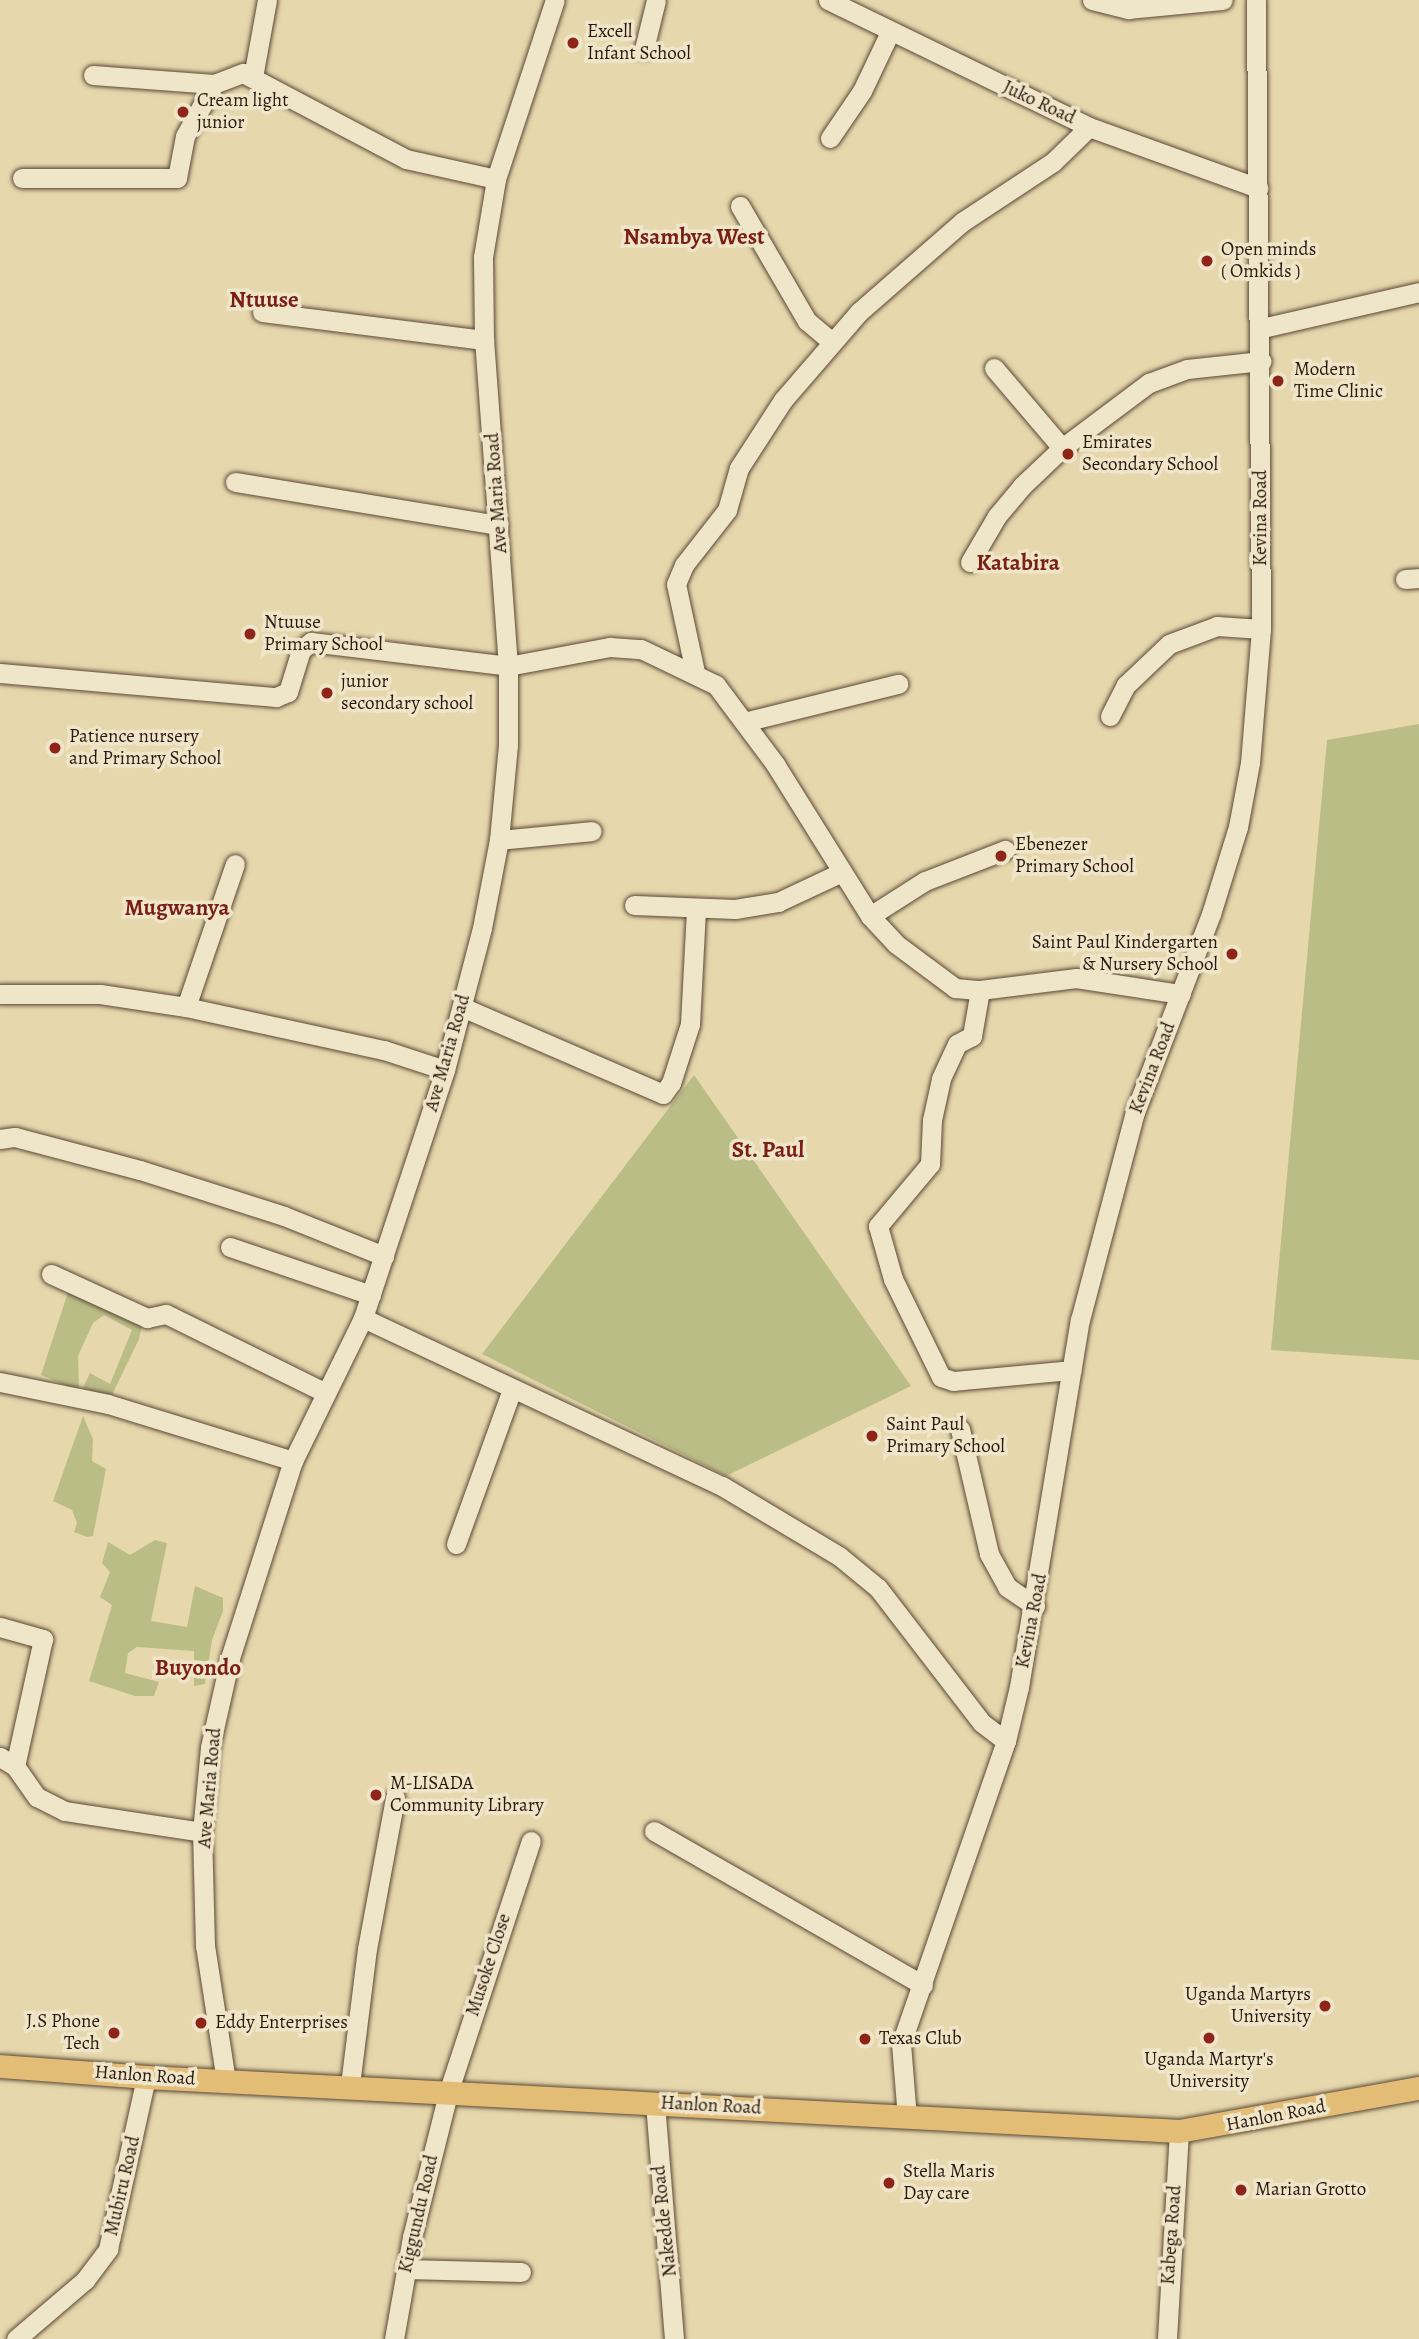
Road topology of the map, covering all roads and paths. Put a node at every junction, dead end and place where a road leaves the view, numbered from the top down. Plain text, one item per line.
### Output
1 (267, 0) edge
2 (555, 0) edge
3 (656, 0) edge
4 (828, 0) edge
5 (1092, 0) edge
6 (1223, 0) edge
7 (1256, 0) edge
8 (890, 33) junction
9 (644, 49) dead end
10 (93, 75) dead end
11 (253, 78) junction
12 (214, 84) junction
13 (1089, 127) junction
14 (830, 138) dead end
15 (22, 178) dead end
16 (496, 179) junction
17 (1258, 188) junction
18 (740, 206) dead end
19 (1419, 292) edge
20 (262, 313) dead end
21 (1262, 328) junction
22 (484, 340) junction
23 (832, 342) junction
24 (1262, 361) junction
25 (994, 368) dead end
26 (1062, 448) junction
27 (235, 482) dead end
28 (499, 525) junction
29 (970, 562) dead end
30 (1261, 629) junction
31 (508, 666) junction
32 (695, 672) junction
33 (0, 673) edge
34 (898, 684) dead end
35 (1110, 716) dead end
36 (744, 722) junction
37 (592, 831) dead end
38 (499, 840) junction
39 (1005, 850) dead end
40 (235, 864) dead end
41 (840, 873) junction
42 (634, 905) dead end
43 (696, 911) junction
44 (870, 916) junction
45 (980, 990) junction
46 (1181, 993) junction
47 (0, 994) edge
48 (186, 1007) junction
49 (462, 1007) junction
50 (445, 1070) junction
51 (0, 1139) edge
52 (230, 1247) dead end
53 (384, 1256) junction
54 (51, 1274) dead end
55 (371, 1295) junction
56 (363, 1318) junction
57 (1071, 1370) junction
58 (0, 1382) edge
59 (512, 1389) junction
60 (327, 1393) junction
61 (960, 1429) dead end
62 (293, 1461) junction
63 (456, 1544) dead end
64 (1035, 1606) junction
65 (0, 1626) edge
66 (1006, 1741) junction
67 (8, 1762) edge
68 (395, 1798) dead end
69 (654, 1831) dead end
70 (202, 1832) junction
71 (531, 1841) dead end
72 (923, 1985) junction
73 (0, 2066) edge
74 (146, 2077) junction
75 (226, 2081) junction
76 (349, 2085) junction
77 (1419, 2088) edge
78 (449, 2090) junction
79 (655, 2103) junction
80 (907, 2118) junction
81 (1179, 2131) junction
82 (406, 2269) junction
83 (521, 2272) dead end
84 (16, 2339) edge
85 (394, 2339) edge
86 (674, 2339) edge
87 (1167, 2339) edge

1 - 11 street
2 - 16 street, Ave Maria Road
3 - 9 street
4 - 8 street, Juko Road
5 - 6 street
7 - 17 street, Kevina Road
8 - 13 street, Juko Road
8 - 14 street
10 - 12 street
11 - 12 street
11 - 16 street
12 - 15 street
13 - 17 street, Juko Road
13 - 23 street
16 - 22 street, Ave Maria Road
17 - 21 street, Kevina Road
18 - 23 street
19 - 21 street
20 - 22 street
21 - 24 street, Kevina Road
22 - 28 street, Ave Maria Road
23 - 32 street
24 - 26 street
24 - 30 street, Kevina Road
25 - 26 street
26 - 29 street
27 - 28 street
28 - 31 street, Ave Maria Road
30 - 35 street
30 - 46 street, Kevina Road
31 - 32 street
31 - 33 street
31 - 38 street, Ave Maria Road
32 - 36 street
34 - 36 street
36 - 41 street
37 - 38 street
38 - 49 street, Ave Maria Road
39 - 44 street
40 - 48 street
41 - 43 street
41 - 44 street
42 - 43 street
43 - 49 street
44 - 45 street
45 - 46 street
45 - 57 street
46 - 57 street, Kevina Road
47 - 48 street
48 - 50 street
49 - 50 street, Ave Maria Road
50 - 53 street, Ave Maria Road
51 - 53 street
52 - 55 street
53 - 55 street, Ave Maria Road
54 - 60 street
55 - 56 street, Ave Maria Road
56 - 59 street
56 - 60 street, Ave Maria Road
57 - 64 street, Kevina Road
58 - 62 street
59 - 63 street
59 - 66 street
60 - 62 street, Ave Maria Road
61 - 64 street
62 - 70 street, Ave Maria Road
64 - 66 street, Kevina Road
65 - 67 street
66 - 72 street, Kevina Road
67 - 70 street
68 - 76 street
69 - 72 street
70 - 75 street, Ave Maria Road
71 - 78 street, Musoke Close
72 - 80 street, Kevina Road
73 - 74 main road, Hanlon Road
74 - 75 main road, Hanlon Road
74 - 84 street, Mubiru Road
75 - 76 main road, Hanlon Road
76 - 78 main road, Hanlon Road
77 - 81 main road, Hanlon Road
78 - 79 main road, Hanlon Road
78 - 82 street, Kiggundu Road
79 - 80 main road, Hanlon Road
79 - 86 street, Nakedde Road
80 - 81 main road, Hanlon Road
81 - 87 street, Kabega Road
82 - 83 street
82 - 85 street, Kiggundu Road

